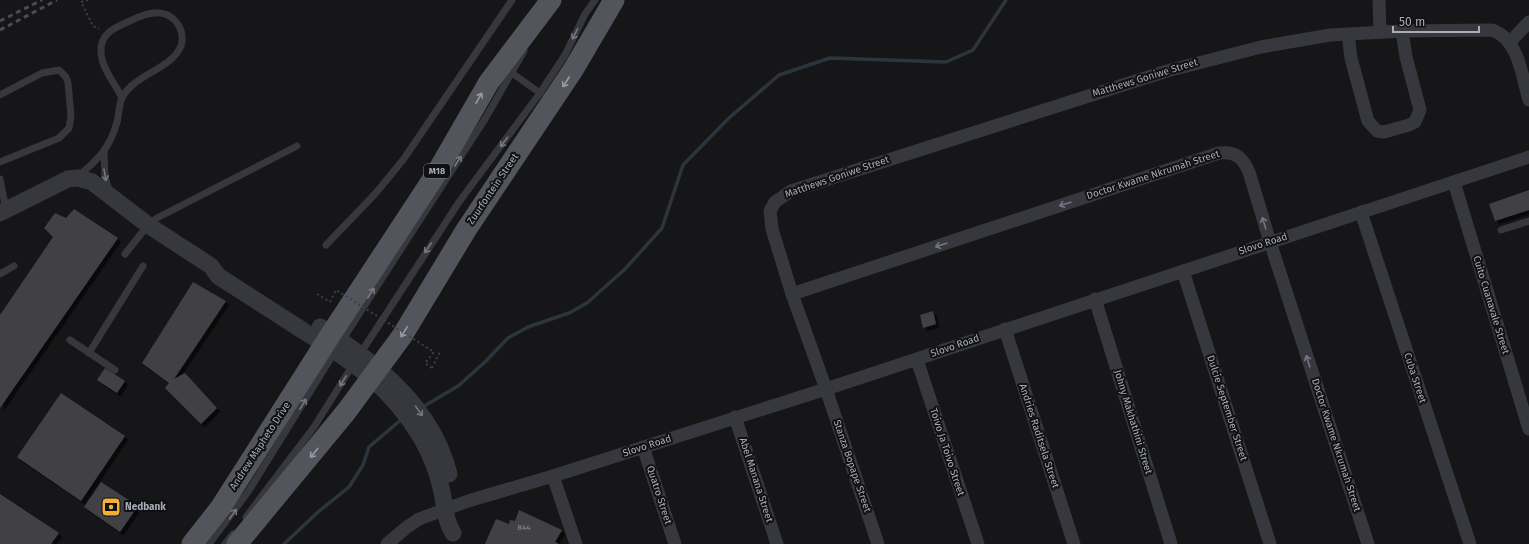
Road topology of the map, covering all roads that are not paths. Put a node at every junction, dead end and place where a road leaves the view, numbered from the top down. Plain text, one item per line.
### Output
1 (512, 0) edge
2 (595, 0) edge
3 (614, 0) edge
4 (1379, 0) edge
5 (550, 8) edge
6 (1529, 22) edge
7 (1402, 31) junction
8 (1380, 32) junction
9 (1348, 34) junction
10 (1510, 42) junction
11 (512, 73) junction
12 (540, 93) junction
13 (0, 95) edge
14 (122, 98) junction
15 (1529, 100) edge
16 (297, 146) dead end
17 (104, 153) junction
18 (1529, 157) edge
19 (0, 162) edge
20 (75, 178) junction
21 (0, 179) edge
22 (1454, 182) junction
23 (110, 196) junction
24 (770, 211) joint
25 (3, 212) edge
26 (1361, 212) junction
27 (1529, 221) edge
28 (148, 225) junction
29 (1501, 230) dead end
30 (1270, 242) junction
31 (326, 245) dead end
32 (125, 254) dead end
33 (14, 266) dead end
34 (143, 266) dead end
35 (1183, 271) junction
36 (0, 274) edge
37 (792, 294) junction
38 (1095, 299) junction
39 (1005, 329) junction
40 (70, 340) dead end
41 (333, 343) junction
42 (89, 352) junction
43 (358, 358) junction
44 (917, 360) junction
45 (115, 370) dead end
46 (375, 373) junction
47 (826, 389) junction
48 (735, 417) junction
49 (1529, 429) edge
50 (643, 447) junction
51 (553, 476) junction
52 (450, 507) junction
53 (240, 530) edge
54 (452, 538) edge
55 (192, 544) edge
56 (209, 544) edge
57 (225, 544) edge
58 (387, 544) edge
59 (576, 544) edge
60 (676, 544) edge
61 (777, 544) edge
62 (878, 544) edge
63 (978, 544) edge
64 (1074, 544) edge
65 (1171, 544) edge
66 (1270, 544) edge
67 (1368, 544) edge
68 (1470, 544) edge

1 - 31 lane
2 -> 12 lane
3 -> 46 main road, Zuurfontein Street
4 - 8 street
5 - 11 lane
41 -> 5 main road, M18
6 - 10 street
7 - 8 street, Matthews Goniwe Street
7 - 9 street
7 - 10 street, Matthews Goniwe Street
8 - 9 street, Matthews Goniwe Street
9 - 24 street, Matthews Goniwe Street
10 - 15 street
11 - 12 lane
41 -> 11 lane
12 -> 43 lane
13 - 19 lane
14 - 14 lane
14 - 17 lane
16 - 28 lane
17 - 20 lane
17 -> 23 lane
18 - 22 street, Slovo Road
20 - 23 street
20 - 25 street
21 - 25 lane
22 - 26 street, Slovo Road
22 - 49 street, Cuito Cuanavale Street
23 - 28 street
24 - 37 street, Stanza Bopape Street
26 - 30 street, Slovo Road
26 - 68 street, Cuba Street
27 - 29 lane
28 - 32 lane
28 - 41 street
30 - 35 street, Slovo Road
30 -> 37 street, Doctor Kwame Nkrumah Street
67 -> 30 street, Doctor Kwame Nkrumah Street
33 - 36 lane
34 - 42 lane
35 - 38 street, Slovo Road
35 - 66 street, Dulcie September Street
37 - 47 street, Stanza Bopape Street
38 - 39 street, Slovo Road
38 - 65 street, Johny Makhathini Street
39 - 44 street, Slovo Road
39 - 64 street, Andries Raditsela Street
40 - 42 lane
41 - 43 street
41 - 55 main road, Andrew Mapheto Drive / M18
56 -> 41 lane
42 - 45 lane
43 - 46 street
43 -> 53 lane
44 - 47 street, Slovo Road
44 - 63 street, Toivo Ja Toivo Street
46 - 52 street
46 -> 53 main road
47 - 48 street, Slovo Road
47 - 62 street, Stanza Bopape Street
48 - 50 street, Slovo Road
48 - 61 street, Abel Manana Street
50 - 51 street, Slovo Road
50 - 60 street, Quatro Street
51 - 52 street, Slovo Road
51 - 59 street
52 - 54 street
52 - 58 street, Slovo Road
53 - 57 lane

